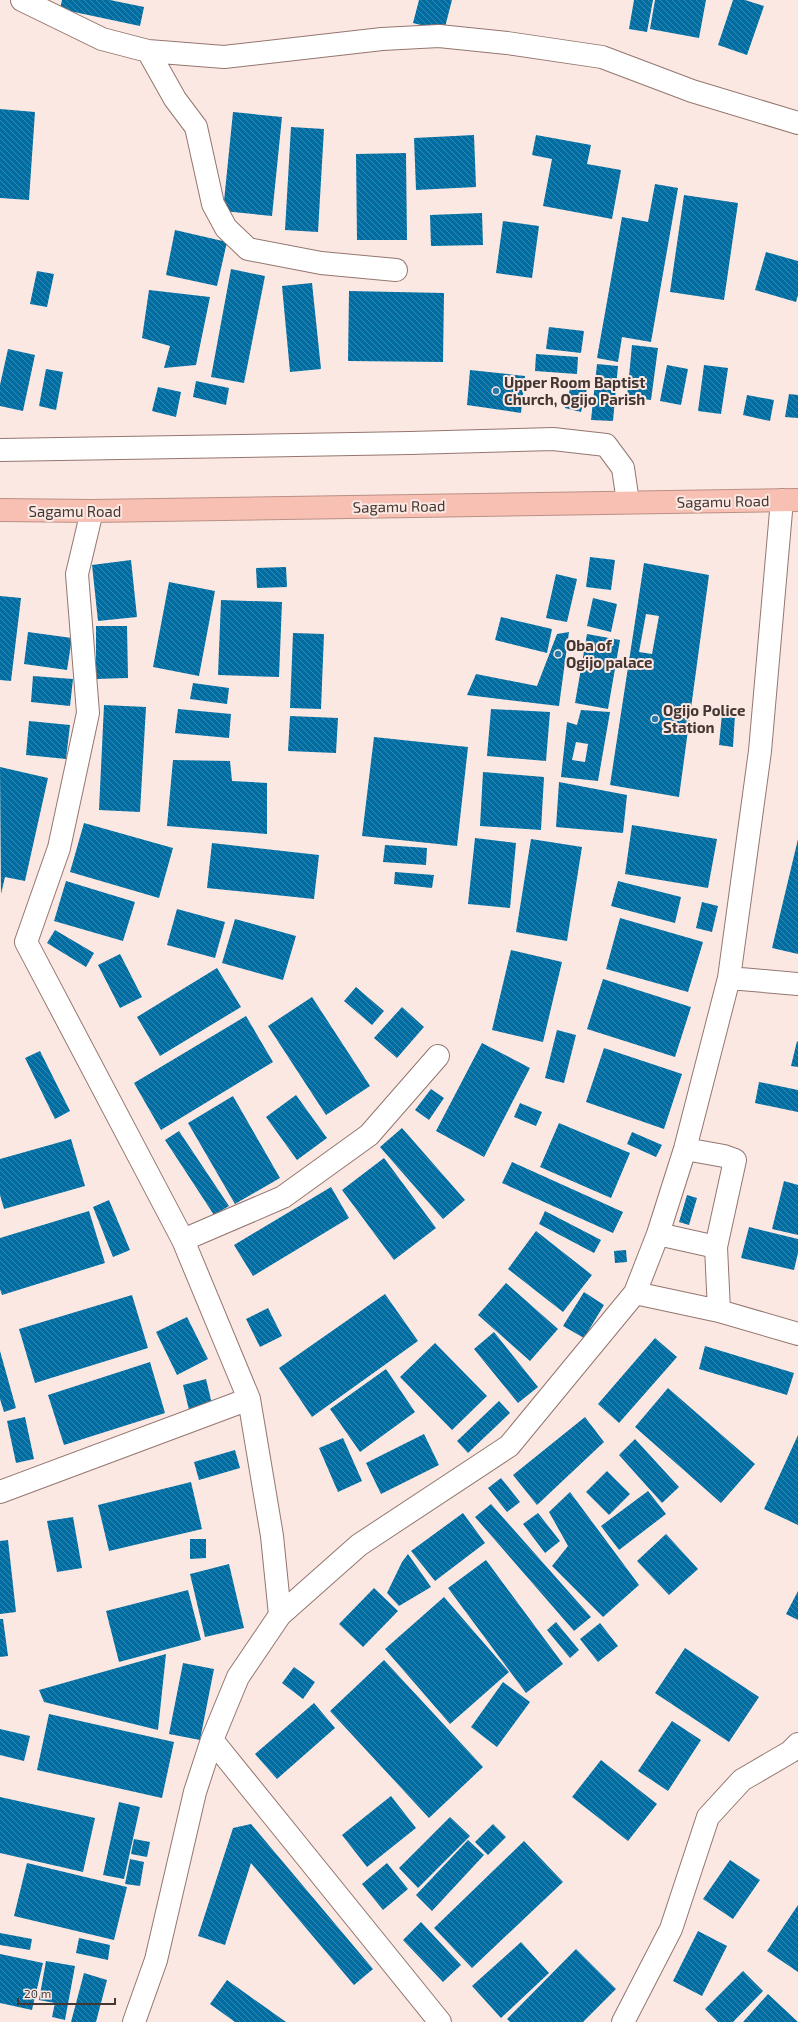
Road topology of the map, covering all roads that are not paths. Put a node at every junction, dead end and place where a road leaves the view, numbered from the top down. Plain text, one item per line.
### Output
1 (22, 0) edge
2 (148, 51) junction
3 (798, 124) edge
4 (396, 270) dead end
5 (0, 450) edge
6 (790, 500) edge
7 (628, 502) junction
8 (0, 510) edge
9 (92, 511) junction
10 (730, 978) junction
11 (798, 984) edge
12 (438, 1056) dead end
13 (685, 1149) junction
14 (658, 1234) junction
15 (183, 1240) junction
16 (716, 1247) junction
17 (635, 1293) junction
18 (719, 1311) junction
19 (798, 1334) edge
20 (249, 1400) junction
21 (0, 1492) edge
22 (280, 1615) junction
23 (212, 1740) junction
24 (798, 1744) edge
25 (134, 2022) edge
26 (440, 2022) edge
27 (623, 2022) edge

1 - 2 street
2 - 3 street
2 - 4 street
5 - 7 street
6 - 7 highway, Sagamu Road
6 - 10 street
7 - 9 highway, Sagamu Road
8 - 9 highway, Sagamu Road
9 - 15 street
10 - 11 street
10 - 13 street
12 - 15 street
13 - 14 street
13 - 16 street
14 - 16 street
14 - 17 street
15 - 20 street
16 - 18 street
17 - 18 street
17 - 22 street
18 - 19 street
20 - 21 street
20 - 22 street
22 - 23 street
23 - 25 street
23 - 26 street
24 - 27 street

